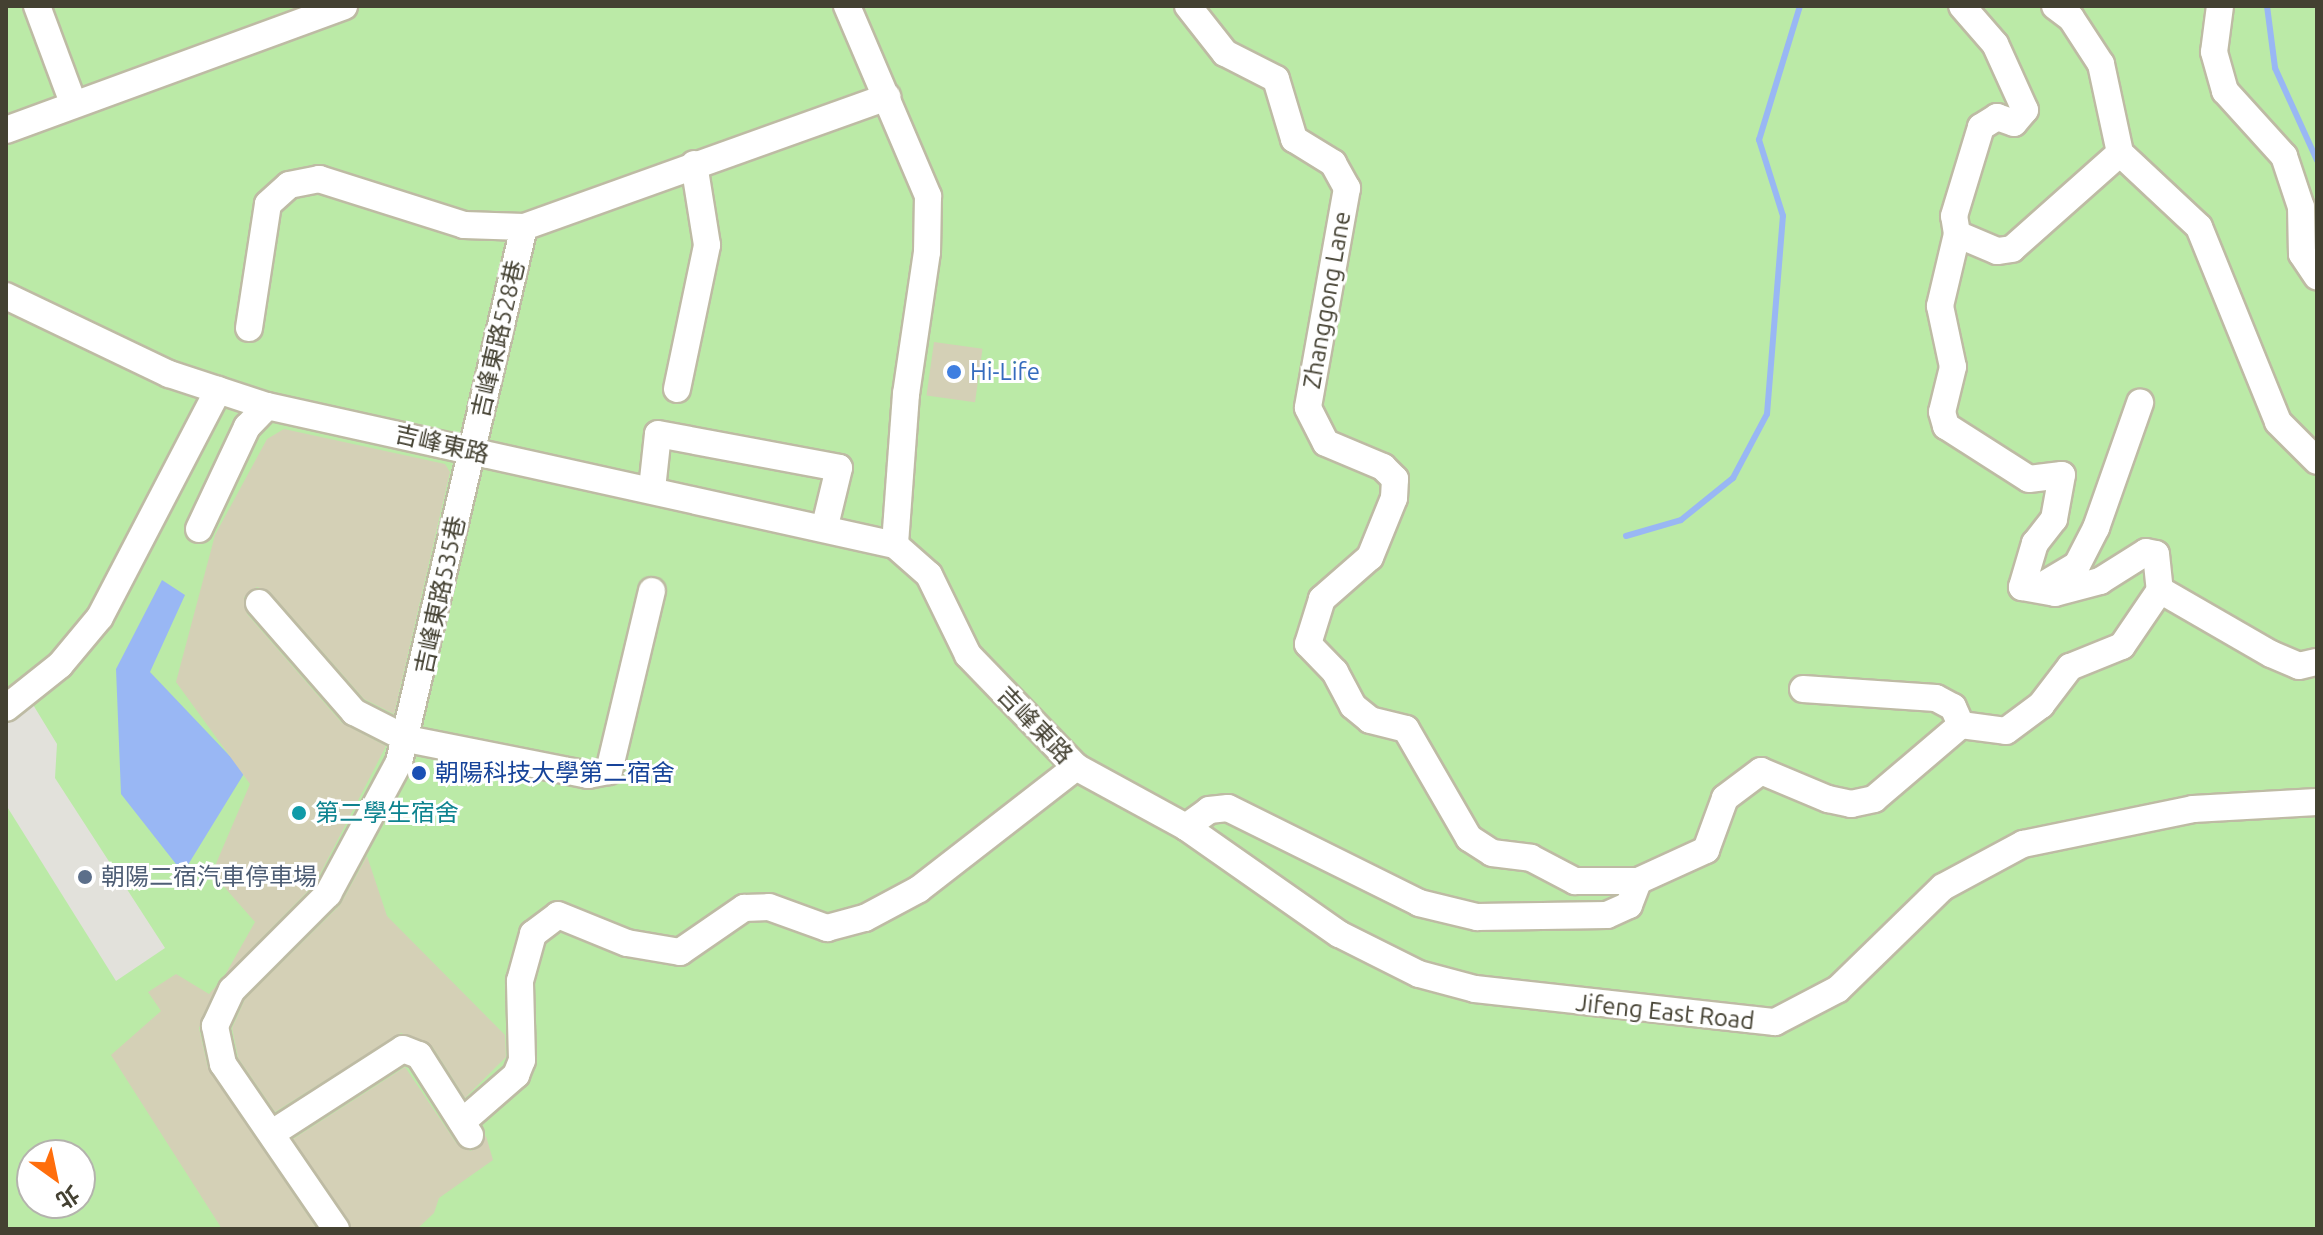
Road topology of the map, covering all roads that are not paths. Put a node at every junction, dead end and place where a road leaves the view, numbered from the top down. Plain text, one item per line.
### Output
1 (37, 6) edge
2 (344, 6) edge
3 (847, 6) edge
4 (1188, 6) edge
5 (1962, 6) edge
6 (2055, 6) edge
7 (2220, 6) edge
8 (887, 97) junction
9 (73, 103) junction
10 (6, 130) edge
11 (2120, 153) junction
12 (694, 164) junction
13 (524, 227) junction
14 (1957, 234) junction
15 (2317, 276) edge
16 (6, 296) edge
17 (249, 328) dead end
18 (677, 389) dead end
19 (218, 390) junction
20 (2140, 403) dead end
21 (267, 406) junction
22 (472, 451) junction
23 (2317, 461) edge
24 (652, 489) junction
25 (825, 526) junction
26 (199, 529) dead end
27 (895, 545) junction
28 (2160, 590) junction
29 (652, 591) dead end
30 (2033, 591) junction
31 (259, 603) dead end
32 (2317, 662) edge
33 (1803, 689) dead end
34 (6, 708) edge
35 (1961, 725) junction
36 (407, 739) junction
37 (1076, 767) junction
38 (2317, 802) edge
39 (1186, 827) junction
40 (1638, 881) junction
41 (274, 1132) junction
42 (336, 1229) edge

1 - 9 street
2 - 9 street
3 - 8 street
4 - 40 street, Zhanggong Lane
5 - 14 street
6 - 11 street
7 - 15 street
8 - 12 street
8 - 27 street
9 - 10 street
11 - 14 street
11 - 23 street
12 - 13 street
12 - 18 street
13 - 17 street
13 - 22 street, 吉峰東路528巷
14 - 30 street
16 - 19 street, 吉峰東路
19 - 21 street, 吉峰東路
19 - 34 street
20 - 30 street
21 - 22 street, 吉峰東路
21 - 26 street
22 - 24 street, 吉峰東路
22 - 36 street, 吉峰東路535巷
24 - 25 street, 吉峰東路
24 - 25 street
25 - 27 street, 吉峰東路
27 - 37 street, 吉峰東路
28 - 30 street
28 - 32 street
28 - 35 street
29 - 36 street
31 - 36 street
33 - 35 street
35 - 40 street, Zhanggong Lane
36 - 41 street, 吉峰東路535巷
37 - 39 street, 吉峰東路
37 - 41 street
38 - 39 street, Jifeng East Road
39 - 40 street
41 - 42 street, 吉峰東路535巷

